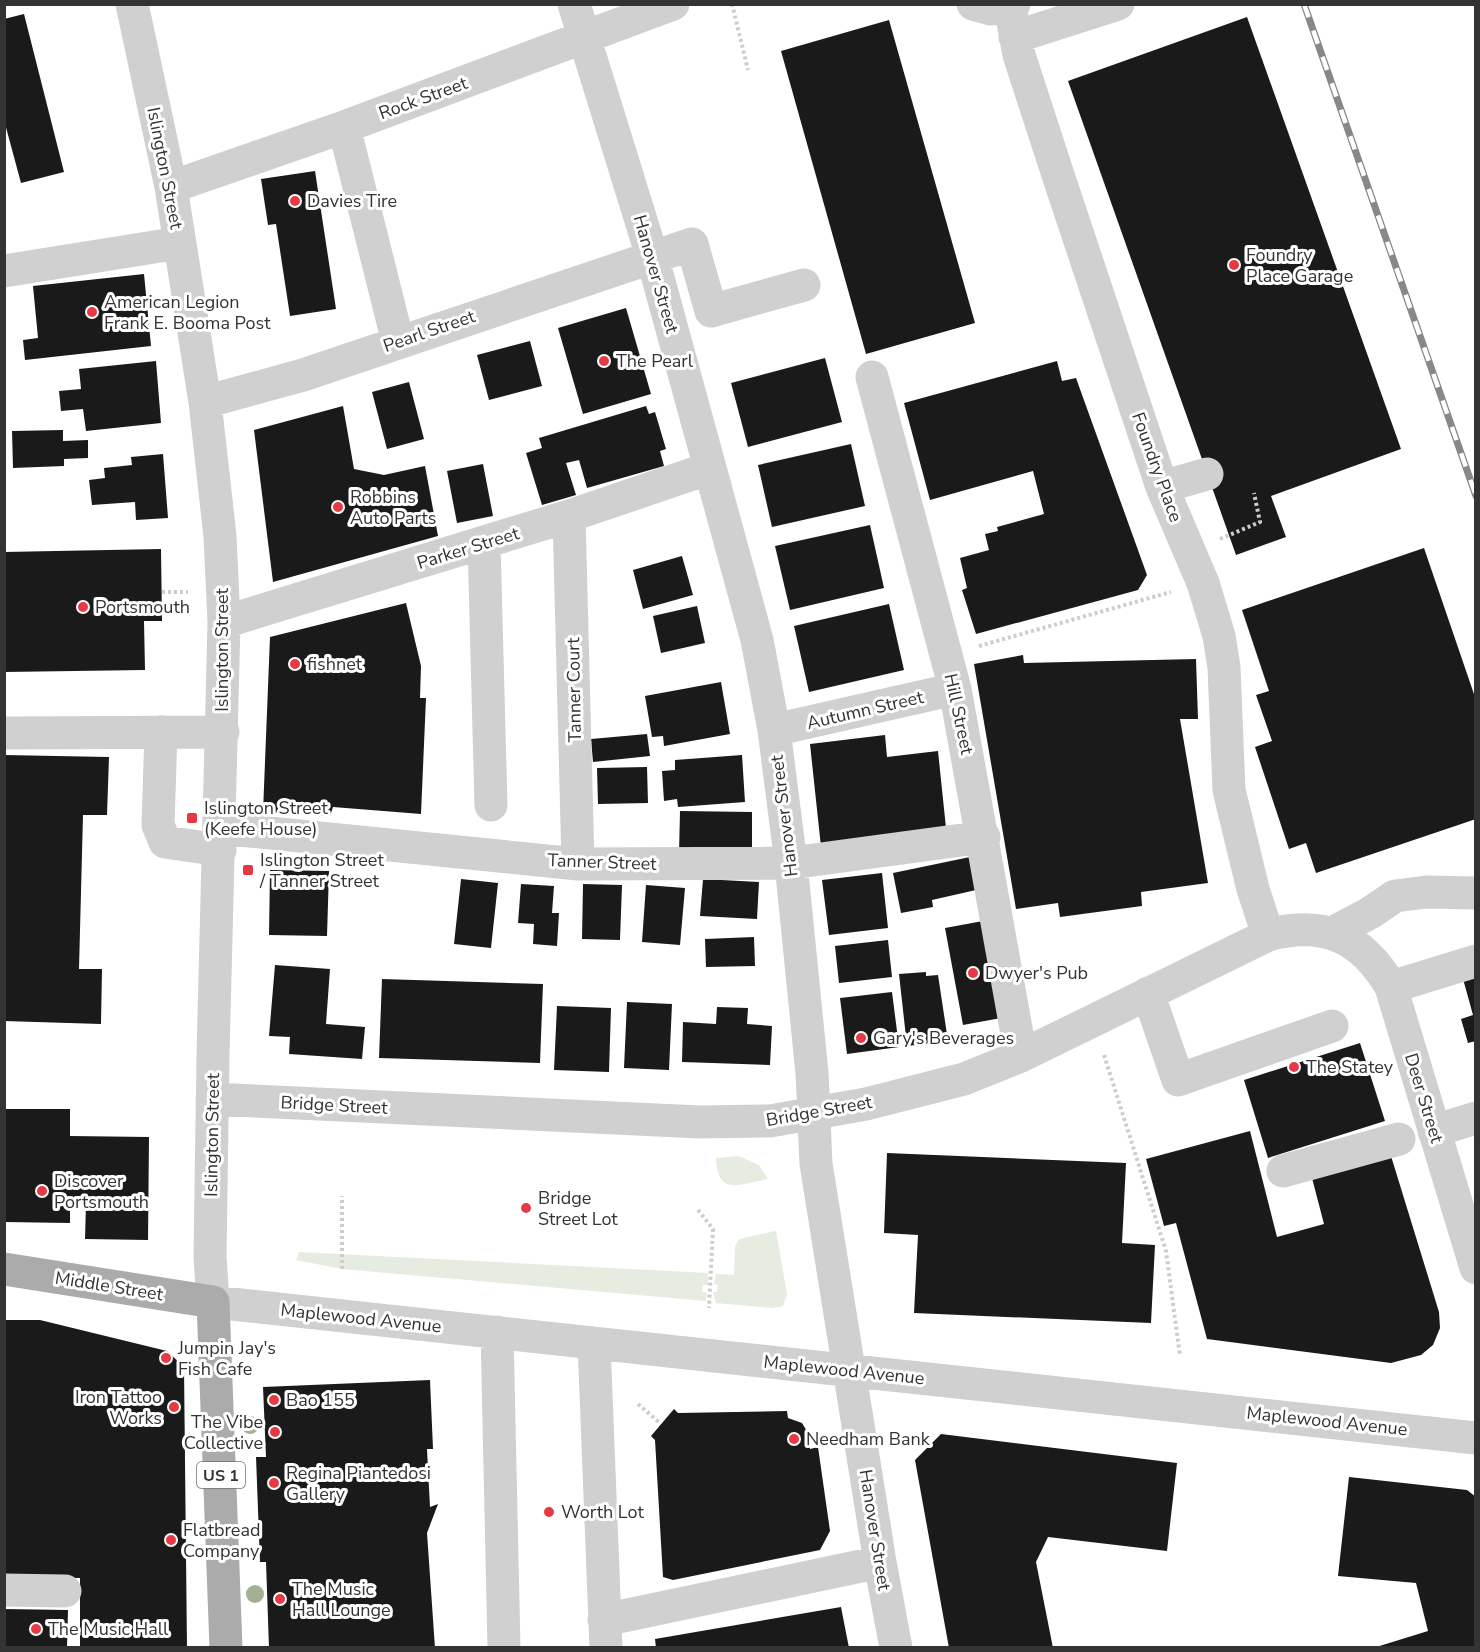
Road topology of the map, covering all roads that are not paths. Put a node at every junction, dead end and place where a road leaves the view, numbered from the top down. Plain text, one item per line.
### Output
1 (132, 4) edge
2 (574, 4) edge
3 (673, 4) edge
4 (973, 4) edge
5 (1118, 4) edge
6 (1013, 16) edge
7 (584, 39) junction
8 (344, 127) junction
9 (171, 187) junction
10 (179, 243) junction
11 (652, 256) junction
12 (4, 270) edge
13 (804, 285) dead end
14 (398, 342) junction
15 (872, 377) dead end
16 (205, 402) junction
17 (710, 468) junction
18 (1207, 474) dead end
19 (1162, 487) junction
20 (569, 516) junction
21 (484, 543) junction
22 (224, 622) junction
23 (955, 689) junction
24 (774, 730) junction
25 (161, 732) junction
26 (223, 732) junction
27 (4, 733) edge
28 (491, 805) dead end
29 (984, 837) junction
30 (220, 839) junction
31 (790, 863) junction
32 (578, 864) junction
33 (1476, 893) edge
34 (1268, 934) junction
35 (1341, 937) junction
36 (1476, 961) edge
37 (1391, 987) junction
38 (1148, 993) junction
39 (1332, 1026) dead end
40 (1022, 1056) junction
41 (212, 1099) junction
42 (813, 1114) junction
43 (1476, 1118) edge
44 (1434, 1131) junction
45 (1399, 1139) dead end
46 (1283, 1171) dead end
47 (1476, 1268) edge
48 (4, 1269) edge
49 (213, 1302) junction
50 (497, 1332) junction
51 (594, 1342) junction
52 (850, 1371) junction
53 (1476, 1438) edge
54 (879, 1562) junction
55 (4, 1590) edge
56 (65, 1591) dead end
57 (605, 1634) edge
58 (226, 1647) edge
59 (504, 1647) edge
60 (896, 1647) edge

1 - 9 street, Islington Street
2 - 7 street, Hanover Street
3 - 7 street, Rock Street
4 - 6 street
5 - 6 street
6 - 19 street, Foundry Place
7 - 8 street, Rock Street
7 - 11 street, Hanover Street
8 - 9 street, Rock Street
8 - 14 street
9 - 10 street, Islington Street
10 - 12 street
10 - 16 street, Islington Street
11 - 13 street, Pearl Street
11 - 14 street, Pearl Street
11 - 17 street, Hanover Street
14 - 16 street, Pearl Street
15 - 23 street, Hill Street
16 - 22 street, Islington Street
17 - 20 street, Parker Street
17 - 24 street, Hanover Street
18 - 19 street
19 - 34 street, Foundry Place
20 - 21 street, Parker Street
20 - 32 street, Tanner Court
21 - 22 street, Parker Street
21 - 28 street
22 - 26 street, Islington Street
23 - 24 street, Autumn Street
23 - 29 street, Hill Street
24 - 31 street, Hanover Street
25 - 26 street
25 - 27 street
25 - 30 street, Tanner Street
26 - 30 street, Islington Street
29 - 31 street, Tanner Street
29 - 40 street, Hill Street
30 - 32 street, Tanner Street
30 - 41 street, Islington Street
31 - 32 street, Tanner Street
31 - 42 street, Hanover Street
33 - 35 street
34 - 35 street, Bridge Street
34 - 38 street, Bridge Street
35 - 37 street, Deer Street
36 - 37 street
37 - 44 street, Deer Street
38 - 39 street
38 - 40 street, Bridge Street
40 - 42 street, Bridge Street
41 - 42 street, Bridge Street
41 - 49 street, Islington Street
42 - 52 street, Hanover Street
43 - 44 street
44 - 47 street, Deer Street
45 - 46 street
48 - 49 main road, Middle Street
49 - 50 street, Maplewood Avenue
49 - 58 main road, US 1
50 - 51 street, Maplewood Avenue
50 - 59 street
51 - 52 street, Maplewood Avenue
51 - 57 street
52 - 53 street, Maplewood Avenue
52 - 54 street, Hanover Street
54 - 57 street
54 - 60 street, Hanover Street
55 - 56 street

